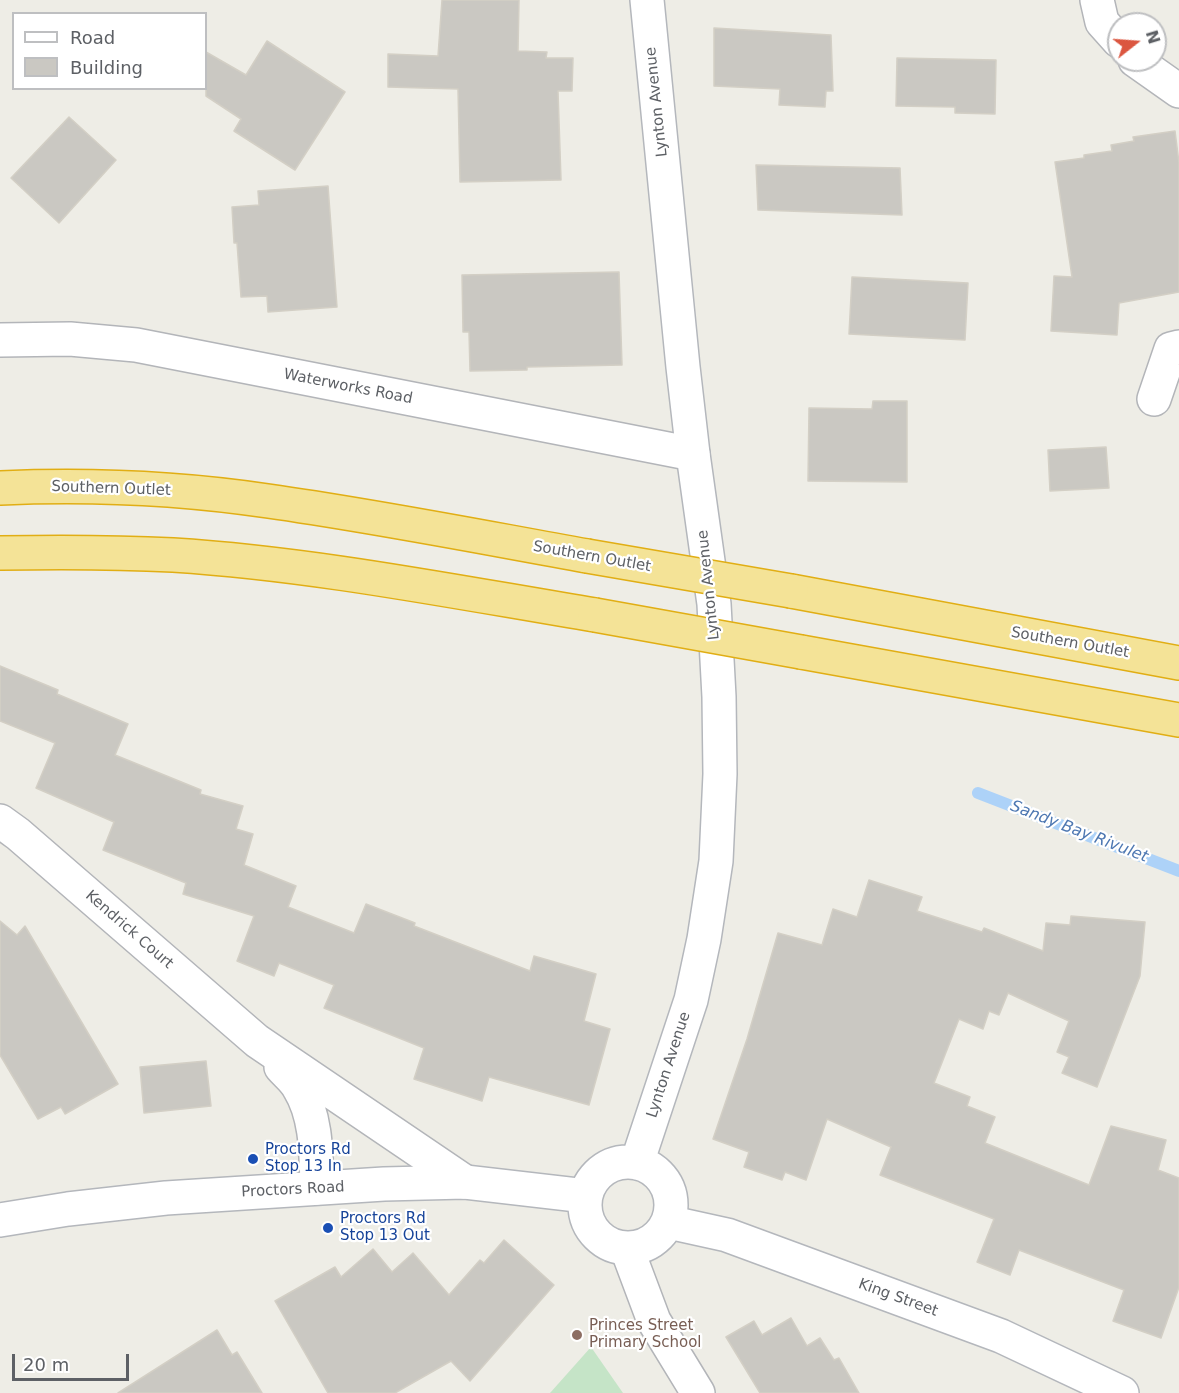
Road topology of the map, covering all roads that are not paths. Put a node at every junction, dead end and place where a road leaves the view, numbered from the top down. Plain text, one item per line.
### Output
1 (647, 0) edge
2 (1097, 0) edge
3 (1107, 28) edge
4 (1152, 72) edge
5 (1179, 91) edge
6 (0, 340) edge
7 (1179, 347) edge
8 (1154, 399) dead end
9 (693, 454) junction
10 (0, 488) edge
11 (0, 553) edge
12 (1179, 663) edge
13 (1179, 720) edge
14 (0, 821) edge
15 (257, 1041) junction
16 (637, 1163) junction
17 (465, 1182) junction
18 (317, 1188) junction
19 (586, 1196) junction
20 (0, 1220) edge
21 (668, 1222) junction
22 (627, 1249) junction
23 (698, 1393) edge
24 (1122, 1393) edge

1 - 9 street, Lynton Avenue
2 - 3 street
4 - 5 street
6 - 9 street, Waterworks Road
7 - 8 street
9 - 16 street, Lynton Avenue
10 - 12 highway, Southern Outlet, bridge
11 - 13 highway, bridge
14 - 15 street, Kendrick Court
15 - 17 street, Kendrick Court
15 - 18 street, Kendrick Court
16 - 19 street
16 - 21 street
17 - 18 street, Proctors Road
17 - 19 street, Proctors Road
18 - 20 street, Proctors Road
19 - 22 street
21 - 22 street
21 - 24 street, King Street
22 - 23 street

